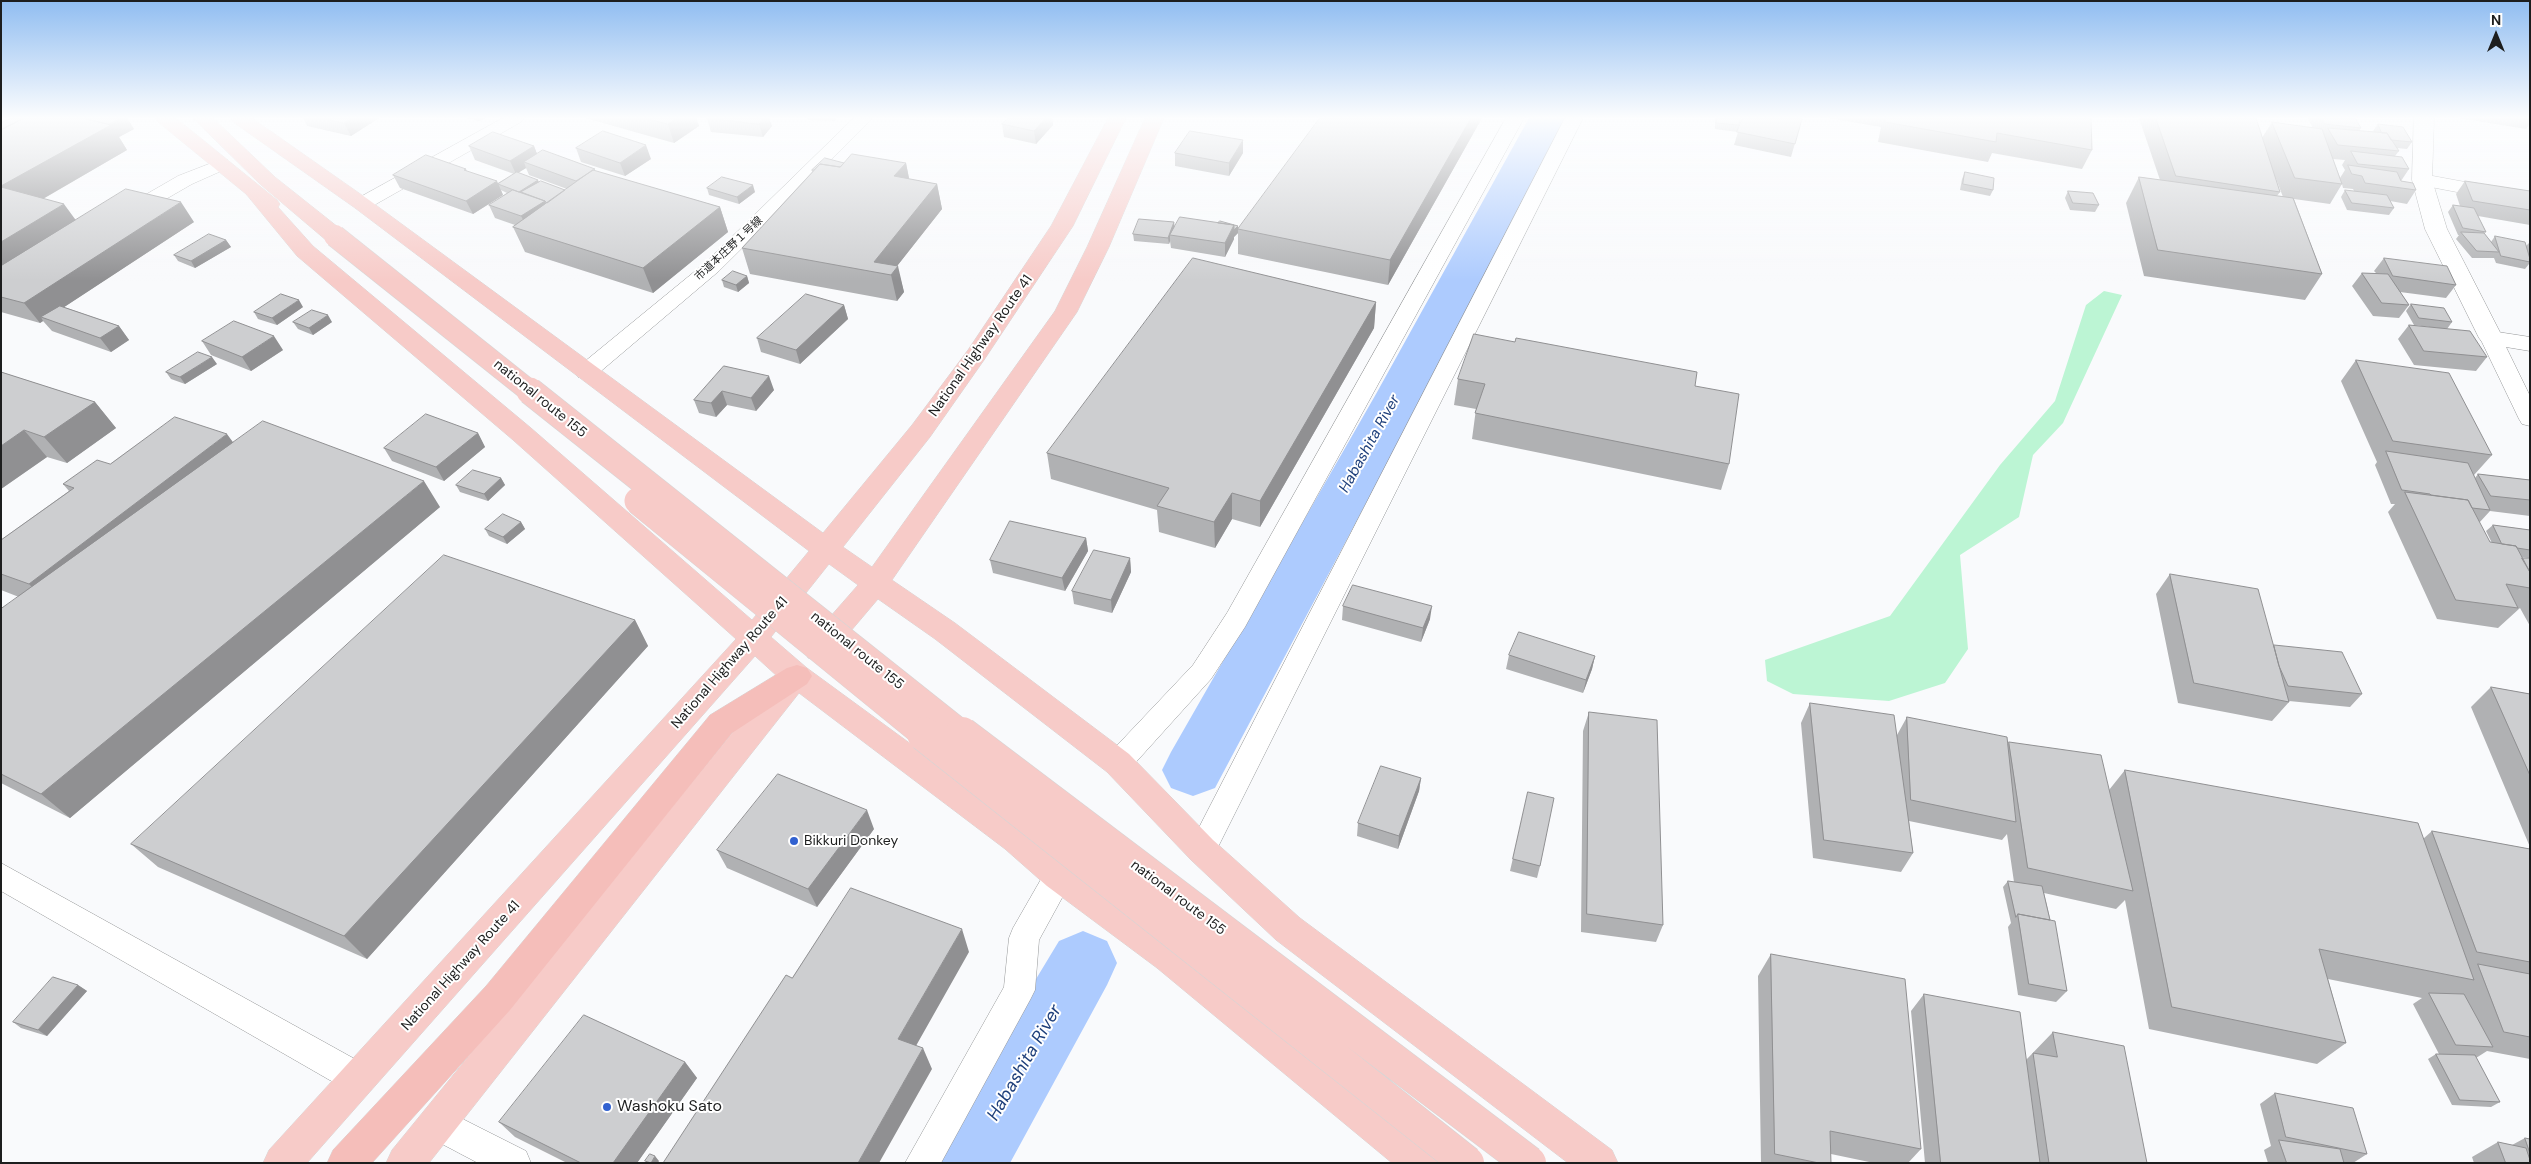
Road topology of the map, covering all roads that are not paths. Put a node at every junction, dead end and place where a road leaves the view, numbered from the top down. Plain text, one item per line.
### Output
1 (203, 172) edge
2 (231, 172) edge
3 (259, 172) edge
4 (317, 172) edge
5 (418, 172) edge
6 (809, 172) edge
7 (1089, 172) edge
8 (1131, 172) edge
9 (1485, 172) edge
10 (1546, 172) edge
11 (2422, 172) edge
12 (2422, 180) junction
13 (255, 193) junction
14 (2530, 200) edge
15 (362, 204) junction
16 (110, 223) edge
17 (328, 240) junction
18 (2490, 338) junction
19 (2530, 344) edge
20 (586, 372) junction
21 (2530, 419) edge
22 (826, 549) junction
23 (875, 583) junction
24 (754, 638) junction
25 (797, 676) junction
26 (1118, 763) junction
27 (1202, 850) junction
28 (1, 876) edge
29 (1059, 876) junction
30 (359, 1079) junction
31 (437, 1123) junction
32 (282, 1163) edge
33 (346, 1163) edge
34 (404, 1163) edge
35 (514, 1163) edge
36 (922, 1163) edge
37 (1422, 1163) edge
38 (1467, 1163) edge
39 (1529, 1163) edge
40 (1598, 1163) edge

1 - 16 street
2 - 13 highway, national route 155
3 - 17 highway, national route 155
4 - 15 highway
5 - 15 street
6 - 20 street, 市道本庄野１号線
7 - 22 highway, National Highway Route 41
8 - 23 highway
9 - 26 street
10 - 27 street
11 - 12 street
12 - 14 street
12 - 18 street
13 - 17 highway, national route 155
13 - 24 highway
15 - 20 highway
17 - 38 highway, national route 155, bridge
17 - 39 highway, national route 155, bridge
18 - 19 street
18 - 21 street
20 - 22 highway
22 - 23 highway
22 - 24 highway, National Highway Route 41
23 - 25 highway
23 - 26 highway
24 - 25 highway
24 - 30 highway, National Highway Route 41
25 - 29 highway
25 - 31 highway
25 - 33 highway
26 - 27 highway
27 - 40 highway
28 - 30 street
29 - 36 street
29 - 37 highway
30 - 32 highway, National Highway Route 41
31 - 34 highway
31 - 35 street

